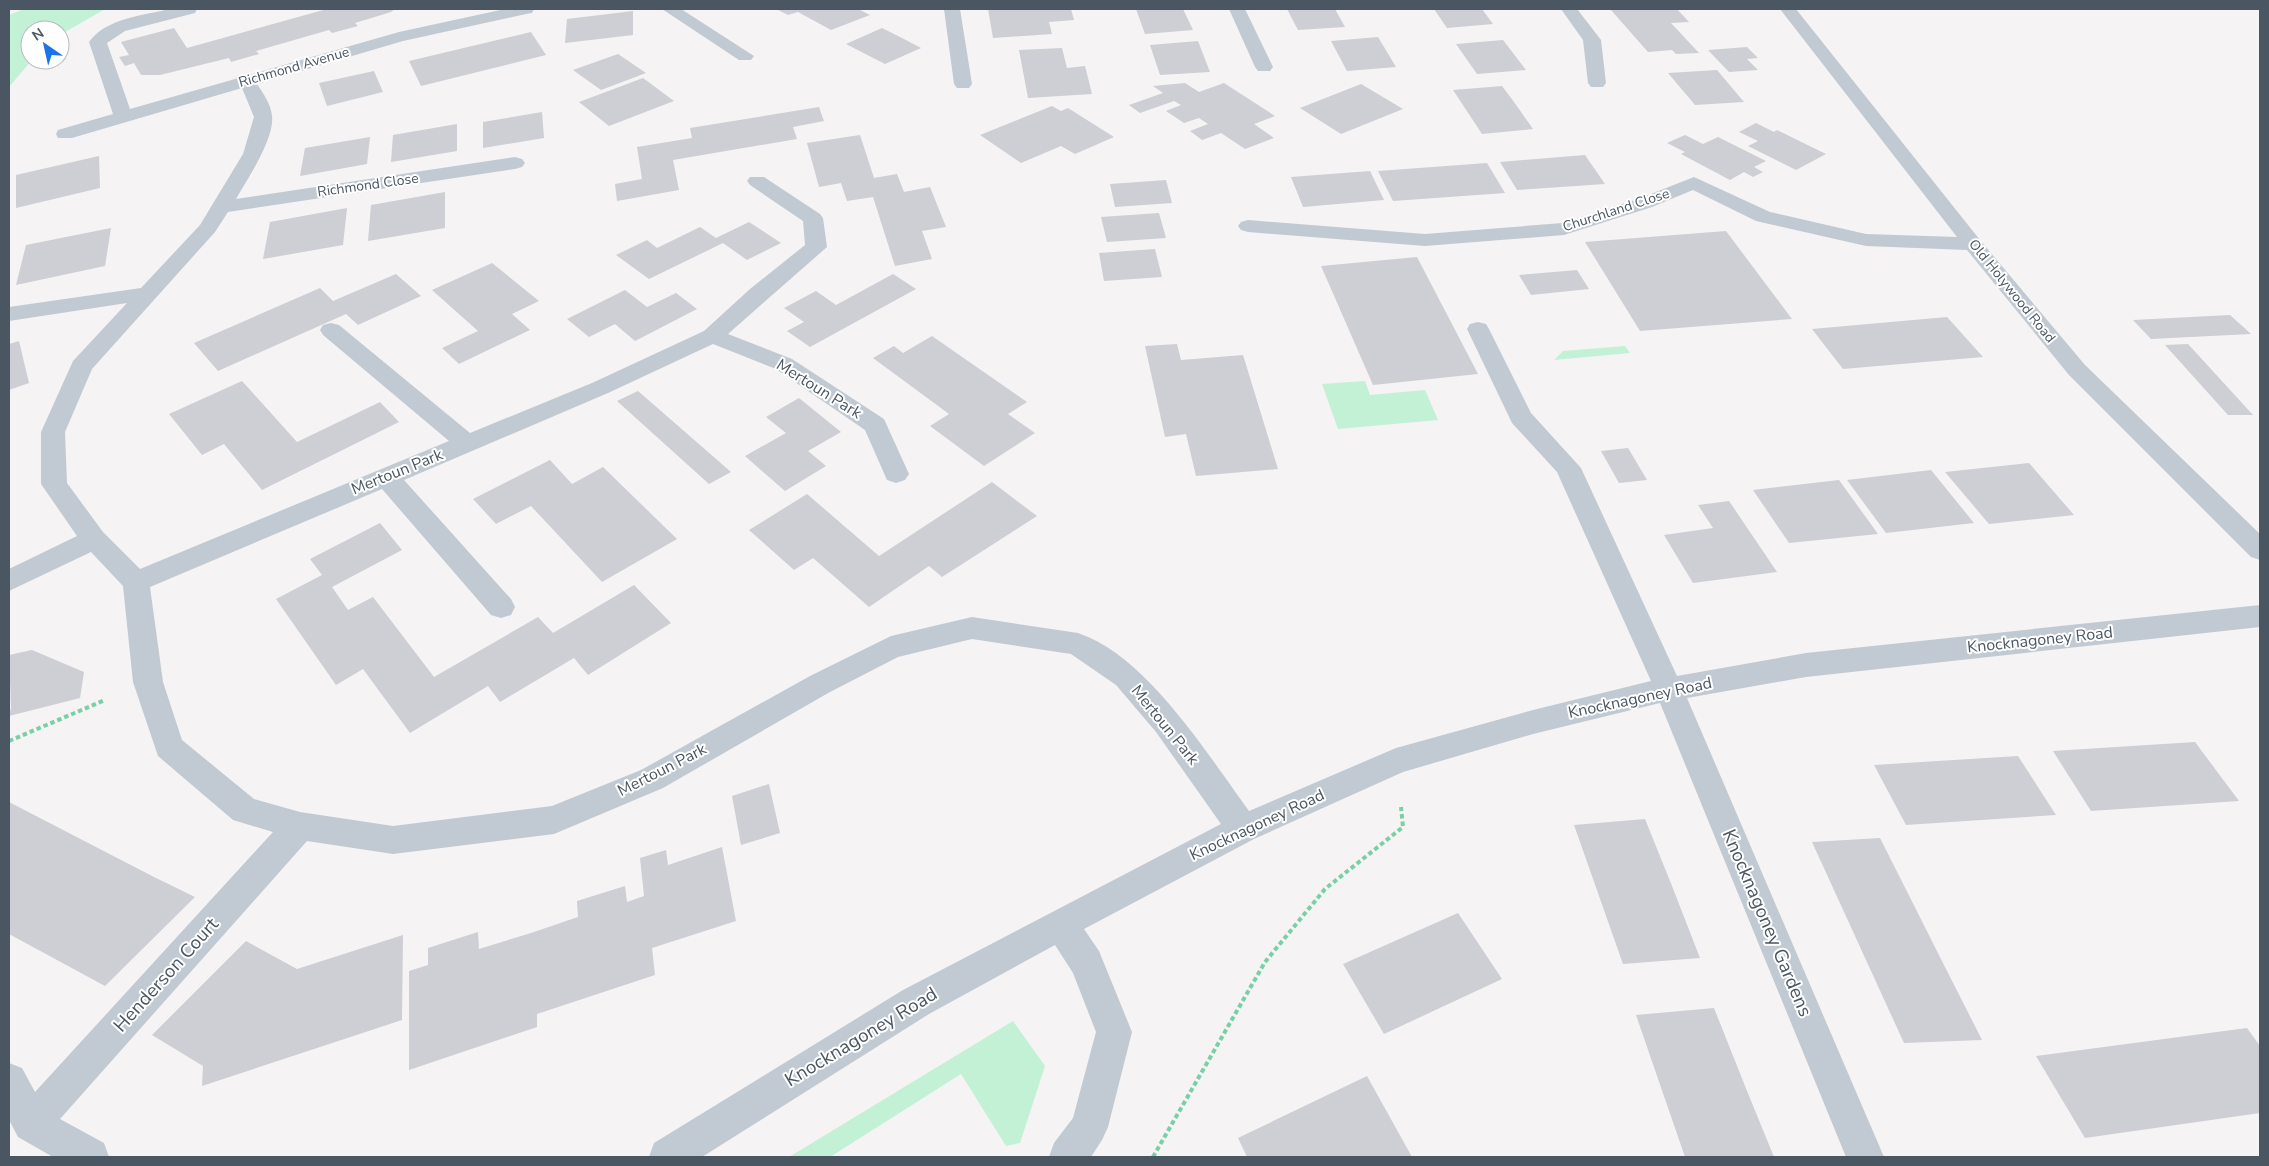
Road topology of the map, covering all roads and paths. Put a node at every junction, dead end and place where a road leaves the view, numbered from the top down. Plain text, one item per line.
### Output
1 (189, 9) edge
2 (526, 9) edge
3 (670, 9) edge
4 (952, 9) edge
5 (1237, 9) edge
6 (1569, 9) edge
7 (1788, 9) edge
8 (467, 15) edge
9 (745, 56) dead end
10 (1264, 67) dead end
11 (246, 81) junction
12 (1597, 83) dead end
13 (963, 84) dead end
14 (123, 116) junction
15 (65, 134) dead end
16 (515, 163) dead end
17 (757, 181) dead end
18 (221, 207) junction
19 (1248, 226) dead end
20 (1973, 244) junction
21 (149, 293) junction
22 (9, 314) edge
23 (1478, 329) dead end
24 (331, 330) dead end
25 (712, 336) junction
26 (467, 444) junction
27 (896, 474) dead end
28 (386, 477) junction
29 (94, 539) junction
30 (2260, 550) edge
31 (9, 581) edge
32 (136, 582) junction
33 (502, 607) dead end
34 (2260, 616) edge
35 (148, 682) junction
36 (1669, 689) junction
37 (9, 741) edge
38 (1396, 761) junction
39 (300, 826) junction
40 (1243, 829) junction
41 (1060, 924) junction
42 (18, 1109) edge
43 (90, 1157) edge
44 (668, 1157) edge
45 (1068, 1157) edge
46 (1153, 1157) edge
47 (1865, 1157) edge

1 - 14 street
2 - 8 street, Richmond Avenue
3 - 9 street
4 - 13 street
5 - 10 street
6 - 12 street
7 - 20 street, Old Holywood Road
8 - 11 street, Richmond Avenue
11 - 14 street, Richmond Avenue
11 - 18 street
14 - 15 street, Richmond Avenue
16 - 18 street, Richmond Close
17 - 25 street, Mertoun Park
18 - 21 street
19 - 20 street, Churchland Close
20 - 30 street, Old Holywood Road
21 - 22 street
21 - 29 street
23 - 36 street, Knocknagoney Gardens
24 - 26 street
25 - 26 street, Mertoun Park
25 - 27 street, Mertoun Park
26 - 28 street, Mertoun Park
28 - 32 street, Mertoun Park
28 - 33 street
29 - 31 street
29 - 32 street
32 - 35 street, Mertoun Park
34 - 36 street, Knocknagoney Road
35 - 37 path
35 - 39 street, Mertoun Park
36 - 38 street, Knocknagoney Road
36 - 47 street, Knocknagoney Gardens
38 - 40 street, Knocknagoney Road
38 - 46 path
39 - 40 street, Mertoun Park
39 - 42 street, Henderson Court
40 - 41 street, Knocknagoney Road
41 - 44 street, Knocknagoney Road
41 - 45 street
42 - 43 street, Henderson Court

